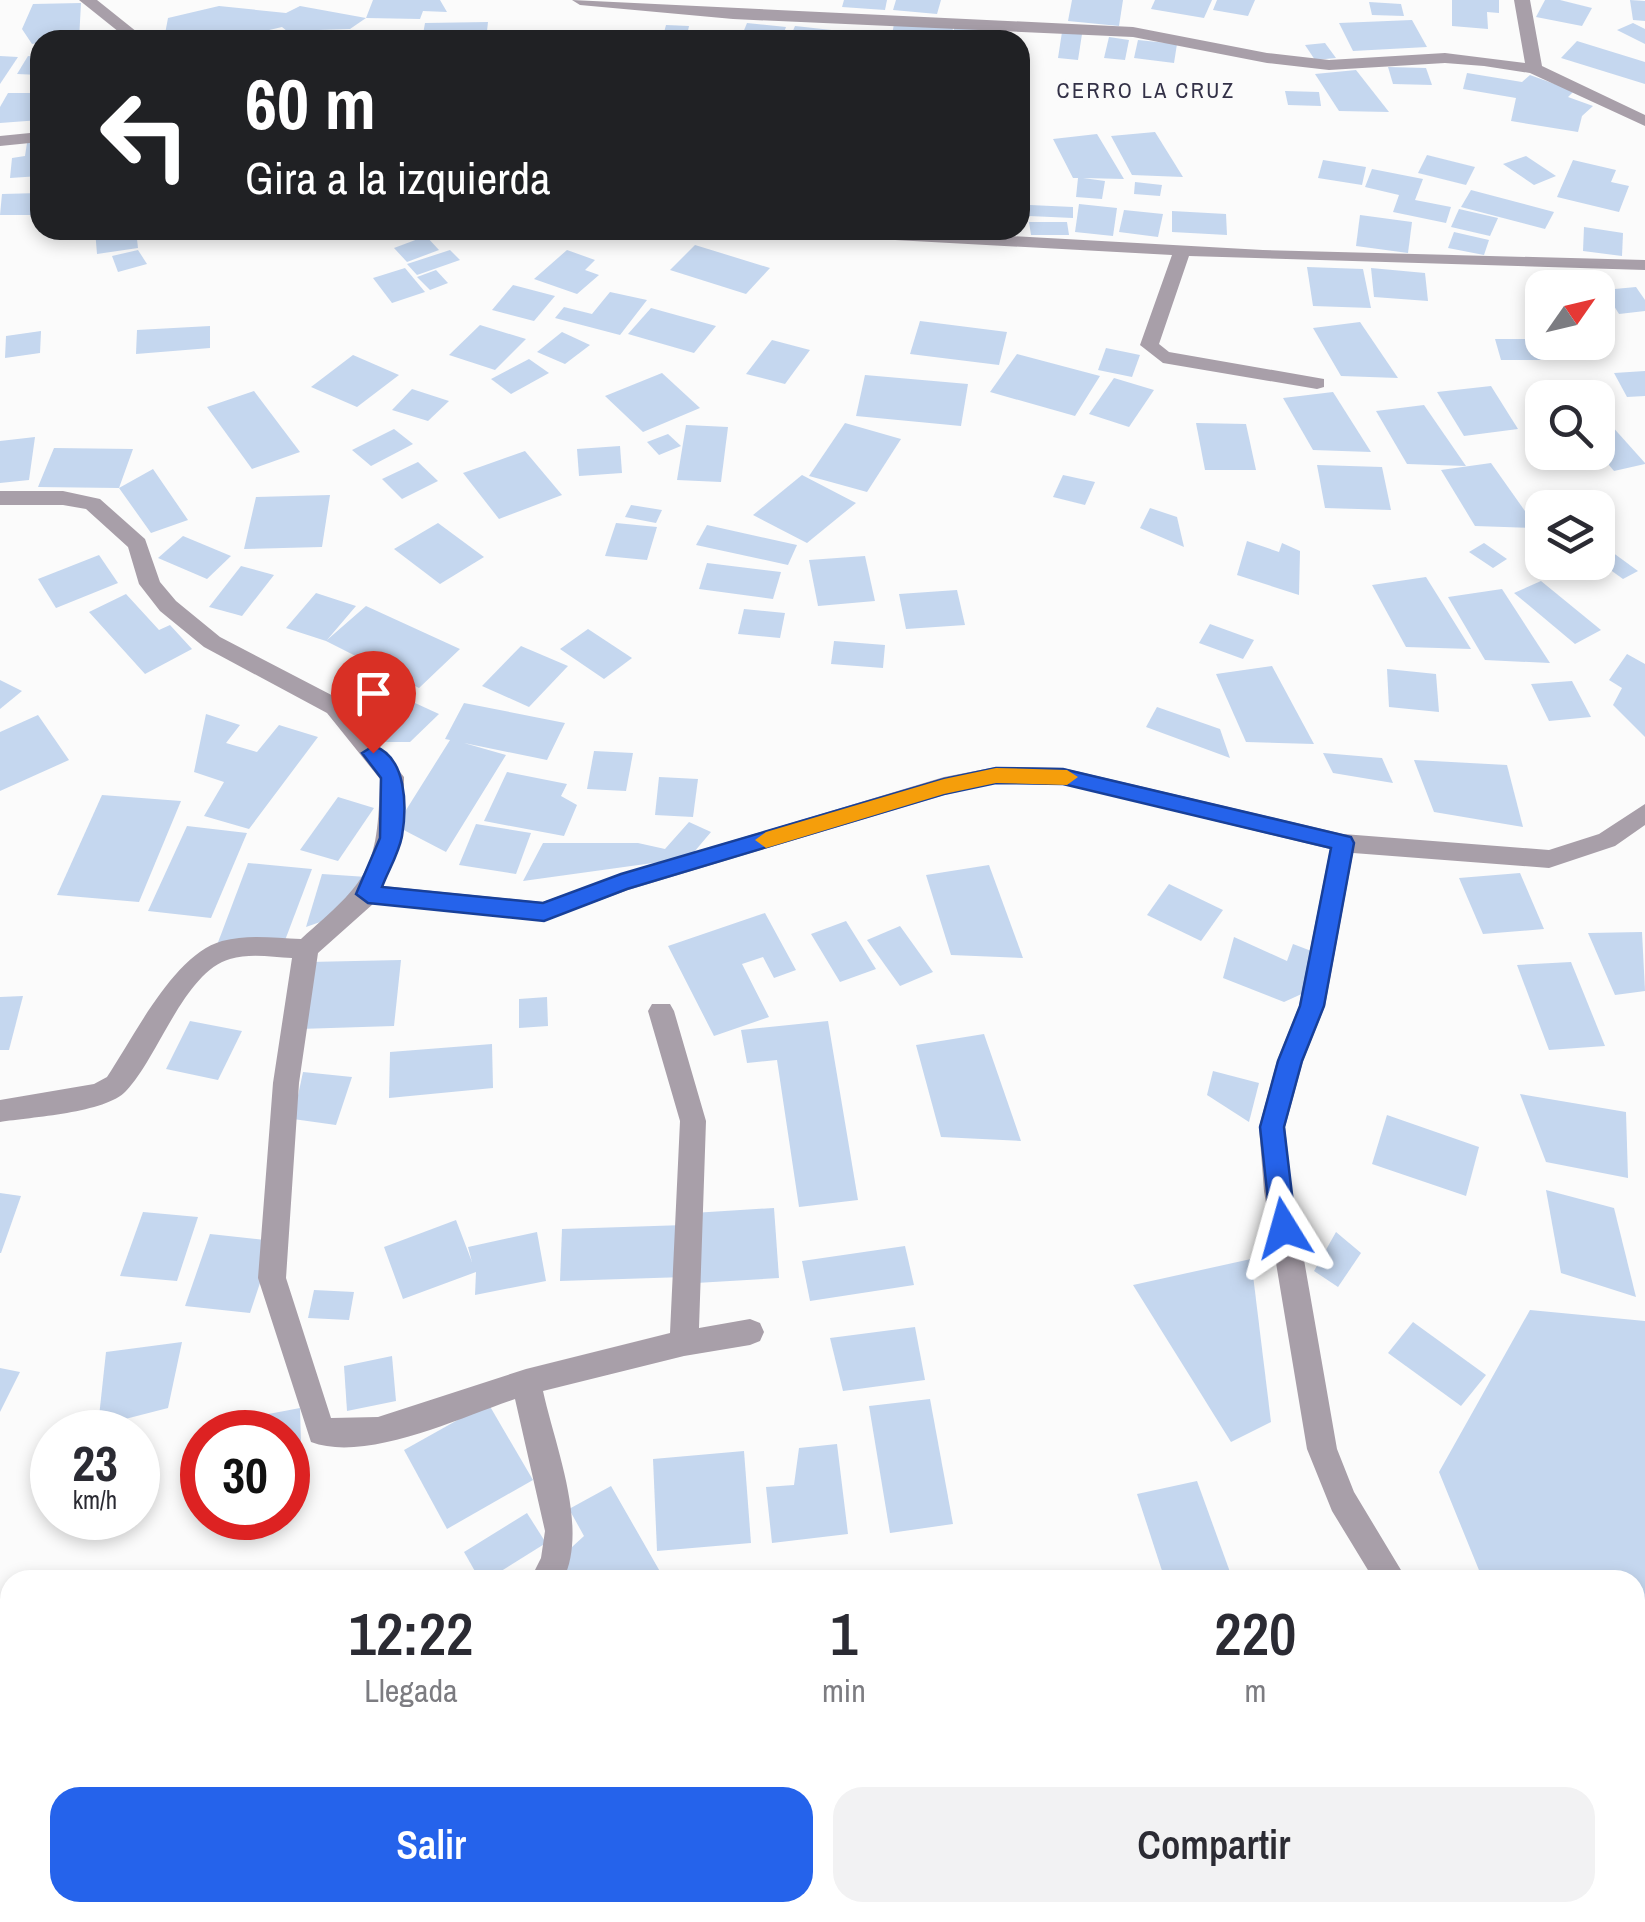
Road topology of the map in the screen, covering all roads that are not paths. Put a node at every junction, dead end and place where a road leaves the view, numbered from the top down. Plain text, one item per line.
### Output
1 (87, 0) edge
2 (580, 0) edge
3 (1522, 0) edge
4 (126, 30) edge
5 (1534, 69) junction
6 (1645, 121) edge
7 (30, 138) edge
8 (0, 141) edge
9 (1015, 240) edge
10 (1184, 248) junction
11 (1645, 265) edge
12 (1317, 383) dead end
13 (0, 498) edge
14 (1645, 813) edge
15 (1343, 843) junction
16 (368, 894) junction
17 (306, 950) junction
18 (661, 1010) dead end
19 (0, 1111) edge
20 (750, 1332) dead end
21 (684, 1342) junction
22 (526, 1382) junction
23 (551, 1570) edge
24 (1385, 1570) edge

1 - 4 street
2 - 5 street
3 - 5 street
5 - 6 street
7 - 8 street
9 - 10 street
10 - 11 street
10 - 12 street
13 - 16 street
14 - 15 street
15 - 16 street
15 - 24 street
16 - 17 street
17 - 19 street
17 - 22 street
18 - 21 street
20 - 21 street
21 - 22 street
22 - 23 street

